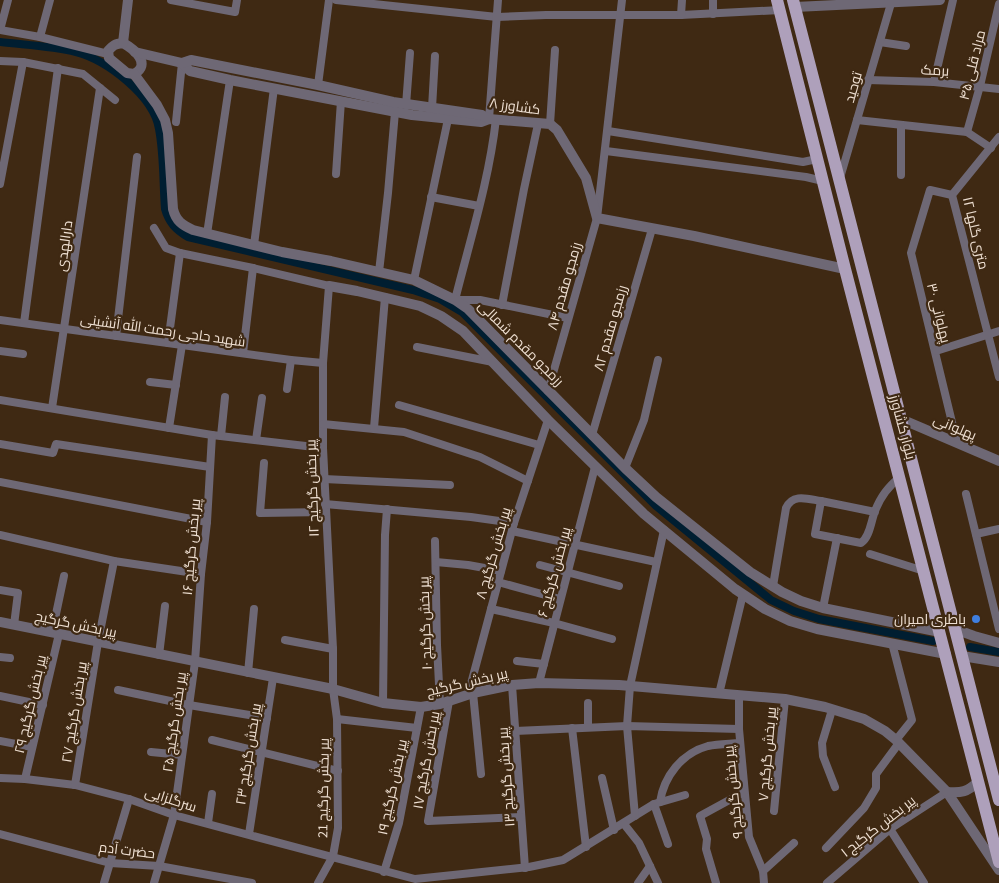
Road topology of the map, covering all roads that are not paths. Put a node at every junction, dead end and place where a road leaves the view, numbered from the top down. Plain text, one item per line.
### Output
1 (8, 0) edge
2 (50, 0) edge
3 (128, 0) edge
4 (172, 0) edge
5 (237, 0) edge
6 (330, 0) edge
7 (336, 0) edge
8 (428, 0) edge
9 (498, 0) edge
10 (622, 0) edge
11 (682, 0) edge
12 (713, 0) edge
13 (940, 0) edge
14 (953, 0) edge
15 (182, 1) edge
16 (891, 1) edge
17 (364, 2) edge
18 (794, 4) edge
19 (999, 4) edge
20 (779, 5) edge
21 (428, 10) junction
22 (713, 14) junction
23 (681, 15) junction
24 (620, 16) junction
25 (497, 17) junction
26 (0, 30) edge
27 (40, 37) junction
28 (880, 42) junction
29 (122, 43) junction
30 (906, 46) dead end
31 (555, 50) dead end
32 (135, 52) junction
33 (410, 53) dead end
34 (108, 54) junction
35 (435, 56) dead end
36 (0, 61) edge
37 (23, 62) junction
38 (182, 63) junction
39 (58, 68) junction
40 (134, 74) junction
41 (230, 80) junction
42 (868, 80) junction
43 (934, 82) junction
44 (318, 86) junction
45 (980, 86) junction
46 (100, 88) junction
47 (274, 88) junction
48 (999, 89) edge
49 (115, 100) dead end
50 (341, 101) junction
51 (406, 105) junction
52 (432, 108) junction
53 (395, 112) junction
54 (449, 115) junction
55 (493, 119) junction
56 (857, 120) junction
57 (176, 122) dead end
58 (538, 124) junction
59 (550, 124) junction
60 (901, 125) junction
61 (608, 131) junction
62 (968, 132) junction
63 (999, 137) edge
64 (712, 147) junction
65 (991, 148) junction
66 (606, 151) junction
67 (137, 156) dead end
68 (817, 159) junction
69 (799, 161) junction
70 (710, 164) junction
71 (336, 174) dead end
72 (901, 175) dead end
73 (799, 176) junction
74 (840, 180) junction
75 (823, 181) junction
76 (0, 184) edge
77 (952, 194) junction
78 (431, 197) junction
79 (479, 206) junction
80 (597, 218) junction
81 (154, 228) dead end
82 (652, 229) junction
83 (207, 234) junction
84 (254, 245) junction
85 (180, 253) junction
86 (253, 268) junction
87 (845, 269) junction
88 (380, 272) junction
89 (414, 280) junction
90 (329, 286) junction
91 (386, 297) junction
92 (455, 300) junction
93 (502, 305) junction
94 (568, 318) junction
95 (0, 320) edge
96 (24, 323) junction
97 (64, 328) junction
98 (999, 331) edge
99 (988, 334) junction
100 (116, 336) junction
101 (168, 343) junction
102 (182, 345) junction
103 (417, 347) dead end
104 (0, 351) edge
105 (936, 351) junction
106 (243, 353) junction
107 (24, 354) dead end
108 (291, 360) junction
109 (658, 360) dead end
110 (493, 362) junction
111 (322, 363) junction
112 (999, 378) edge
113 (150, 382) dead end
114 (176, 385) junction
115 (287, 388) dead end
116 (548, 391) junction
117 (225, 396) dead end
118 (262, 398) dead end
119 (0, 400) edge
120 (400, 405) dead end
121 (52, 408) junction
122 (901, 419) junction
123 (548, 420) junction
124 (323, 424) junction
125 (169, 428) junction
126 (374, 428) junction
127 (212, 435) junction
128 (592, 435) junction
129 (221, 436) junction
130 (256, 440) junction
131 (957, 443) junction
132 (0, 444) edge
133 (540, 445) junction
134 (322, 448) junction
135 (999, 461) edge
136 (264, 463) dead end
137 (210, 467) junction
138 (595, 467) junction
139 (625, 468) junction
140 (900, 477) junction
141 (324, 479) junction
142 (528, 481) junction
143 (0, 482) edge
144 (450, 485) dead end
145 (966, 494) dead end
146 (821, 501) junction
147 (326, 508) junction
148 (387, 509) junction
149 (874, 512) junction
150 (207, 522) junction
151 (513, 527) junction
152 (999, 529) edge
153 (664, 530) junction
154 (976, 534) junction
155 (0, 535) edge
156 (837, 538) junction
157 (435, 541) dead end
158 (574, 545) junction
159 (870, 554) dead end
160 (114, 562) junction
161 (436, 562) junction
162 (656, 562) junction
163 (540, 565) dead end
164 (939, 567) junction
165 (924, 570) junction
166 (501, 571) junction
167 (567, 571) junction
168 (201, 574) junction
169 (64, 576) dead end
170 (498, 582) junction
171 (618, 586) dead end
172 (773, 586) junction
173 (0, 590) edge
174 (743, 594) junction
175 (560, 599) junction
176 (164, 606) dead end
177 (823, 608) junction
178 (254, 609) dead end
179 (491, 609) junction
180 (0, 622) edge
181 (554, 623) junction
182 (14, 625) junction
183 (955, 629) junction
184 (999, 629) edge
185 (940, 632) junction
186 (56, 634) junction
187 (612, 639) dead end
188 (285, 640) dead end
189 (98, 642) junction
190 (999, 642) edge
191 (892, 643) junction
192 (332, 649) junction
193 (946, 654) junction
194 (159, 655) junction
195 (962, 656) junction
196 (0, 657) edge
197 (10, 658) dead end
198 (517, 661) dead end
199 (194, 662) junction
200 (999, 662) edge
201 (544, 664) junction
202 (248, 673) junction
203 (273, 678) junction
204 (539, 683) junction
205 (512, 685) junction
206 (630, 686) junction
207 (333, 689) junction
208 (118, 690) dead end
209 (470, 694) junction
210 (719, 694) junction
211 (739, 695) junction
212 (0, 696) edge
213 (785, 699) junction
214 (445, 702) junction
215 (383, 703) junction
216 (588, 703) dead end
217 (43, 705) junction
218 (189, 705) junction
219 (421, 707) junction
220 (832, 710) junction
221 (267, 718) junction
222 (337, 719) junction
223 (627, 726) junction
224 (588, 727) junction
225 (417, 728) junction
226 (572, 728) junction
227 (738, 730) junction
228 (515, 731) junction
229 (212, 740) dead end
230 (0, 741) edge
231 (740, 742) junction
232 (898, 742) junction
233 (32, 747) junction
234 (151, 752) dead end
235 (261, 752) junction
236 (182, 755) junction
237 (338, 771) junction
238 (481, 774) dead end
239 (0, 778) edge
240 (602, 778) dead end
241 (25, 779) junction
242 (978, 782) junction
243 (75, 785) junction
244 (835, 787) dead end
245 (744, 792) junction
246 (947, 792) junction
247 (212, 794) dead end
248 (685, 795) dead end
249 (129, 798) junction
250 (999, 800) edge
251 (657, 803) junction
252 (774, 811) dead end
253 (174, 814) junction
254 (635, 816) junction
255 (522, 817) junction
256 (208, 823) junction
257 (624, 824) junction
258 (890, 829) junction
259 (614, 830) junction
260 (0, 834) edge
261 (249, 834) junction
262 (794, 843) dead end
263 (668, 844) dead end
264 (586, 847) junction
265 (826, 848) dead end
266 (333, 856) junction
267 (999, 862) edge
268 (110, 863) junction
269 (159, 866) junction
270 (650, 866) junction
271 (525, 868) junction
272 (999, 870) edge
273 (763, 871) junction
274 (384, 872) junction
275 (397, 874) junction
276 (217, 880) edge
277 (415, 881) edge
278 (833, 881) edge
279 (104, 883) edge
280 (154, 883) edge
281 (252, 883) edge
282 (318, 883) edge
283 (394, 883) edge
284 (638, 883) edge
285 (658, 883) edge
286 (716, 883) edge
287 (764, 883) edge
288 (924, 883) edge

1 - 26 street
2 - 27 street
3 - 29 street
4 - 15 street
5 - 15 street
6 - 44 street
7 - 17 street
8 - 21 street
9 - 25 street
10 - 24 street, رزمجو مقدم ۸۴
11 - 23 street
12 - 22 street
13 - 16 street
14 - 43 street
16 - 18 street
16 - 28 street, توحید
17 - 21 street
18 - 74 main road, بلوار کشاورز
19 - 45 street, مراد قلی ۴۵
20 - 22 street
20 - 68 main road, بلوار کشاورز
21 - 25 street
22 - 23 street
23 - 24 street
24 - 25 street
24 - 61 street, رزمجو مقدم ۸۴
25 - 55 street
26 - 27 street
27 - 34 street
28 - 30 street
28 - 42 street, توحید
29 - 32 street
29 - 34 street
31 - 59 street
32 - 38 street
32 - 40 street
33 - 51 street
34 - 40 street
35 - 52 street
36 - 37 street
37 - 39 street
37 - 76 street
38 - 41 street
38 - 44 street, کشاورز ۸
38 - 57 street
39 - 46 street
39 - 96 street
40 - 83 street, رزمجو مقدم شمالی
41 - 47 street
41 - 83 street
42 - 43 street, برمک
42 - 56 street, توحید
43 - 45 street, برمک
44 - 51 street, کشاورز ۸
45 - 48 street, برمک
45 - 62 street, مراد قلی ۴۵
46 - 49 street
46 - 97 street, دارالهدی
47 - 50 street
47 - 84 street
50 - 53 street
50 - 71 street
51 - 52 street, کشاورز ۸
52 - 54 street, کشاورز ۸
53 - 54 street
53 - 88 street
54 - 55 street, کشاورز ۸
54 - 78 street
55 - 58 street, کشاورز ۸
55 - 79 street
56 - 60 street
56 - 74 street, توحید
58 - 59 street, کشاورز ۸
58 - 93 street
59 - 80 street, کشاورز ۸
60 - 62 street
60 - 72 street
61 - 64 street
61 - 66 street, رزمجو مقدم ۸۴
62 - 65 street
63 - 65 street, ۱۲ متری گلها
64 - 69 street
64 - 70 street
65 - 77 street, ۱۲ متری گلها
66 - 70 street
66 - 80 street, رزمجو مقدم ۸۴
67 - 100 street
68 - 69 street
68 - 75 main road, بلوار کشاورز
69 - 73 street
70 - 73 street
73 - 75 street
74 - 122 main road, بلوار کشاورز
75 - 87 main road, بلوار کشاورز
77 - 99 street, ۱۲ متری گلها
77 - 105 street, پهلوانی ۳۰
78 - 79 street
78 - 89 street
79 - 92 street
80 - 82 street
80 - 94 street, رزمجو مقدم ۸۴
81 - 85 street
82 - 87 street
82 - 128 street, رزمجو مقدم ۸۲
83 - 84 street, رزمجو مقدم شمالی
84 - 88 street, رزمجو مقدم شمالی
85 - 86 street
85 - 101 street
86 - 90 street
86 - 106 street
87 - 140 main road, بلوار کشاورز
88 - 89 street, رزمجو مقدم شمالی
89 - 92 street, رزمجو مقدم شمالی
90 - 91 street
90 - 111 street, پیر بخش گرگیج ۱۲
91 - 110 street
91 - 126 street
92 - 93 street
92 - 116 street, رزمجو مقدم شمالی
93 - 94 street
94 - 116 street, رزمجو مقدم ۸۴
95 - 96 street, شهید حاجی رحمت الله آنشینی
96 - 97 street, شهید حاجی رحمت الله آنشینی
97 - 100 street, شهید حاجی رحمت الله آنشینی
97 - 121 street, دارالهدی
98 - 99 street
99 - 105 street
99 - 112 street, ۱۲ متری گلها
100 - 101 street, شهید حاجی رحمت الله آنشینی
101 - 102 street, شهید حاجی رحمت الله آنشینی
102 - 106 street, شهید حاجی رحمت الله آنشینی
102 - 114 street
103 - 110 street
104 - 107 street
105 - 131 street, پهلوانی ۳۰
106 - 108 street, شهید حاجی رحمت الله آنشینی
108 - 111 street, شهید حاجی رحمت الله آنشینی
108 - 115 street
109 - 139 street
110 - 123 street
111 - 124 street, پیر بخش گرگیج ۱۲
113 - 114 street
114 - 125 street
116 - 128 street, رزمجو مقدم شمالی
117 - 129 street
118 - 130 street
119 - 121 street
120 - 133 street
121 - 125 street
122 - 131 street, پهلوانی
122 - 164 main road, بلوار کشاورز
123 - 133 street, پیر بخش گرگیج ۸
123 - 138 street
124 - 126 street
124 - 134 street, پیر بخش گرگیج ۱۲
125 - 127 street
126 - 142 street
127 - 129 street
127 - 137 street, پیر بخش گرگیج ۱۶
128 - 139 street, رزمجو مقدم شمالی
129 - 130 street
130 - 134 street
131 - 135 street, پهلوانی
132 - 137 street
133 - 142 street, پیر بخش گرگیج ۸
134 - 141 street, پیر بخش گرگیج ۱۲
136 - 147 street
137 - 150 street, پیر بخش گرگیج ۱۶
138 - 153 street
138 - 158 street, پیر بخش گرگیج ۶
139 - 172 street, رزمجو مقدم شمالی
140 - 149 street
140 - 165 main road, بلوار کشاورز
141 - 144 street
141 - 147 street, پیر بخش گرگیج ۱۲
142 - 151 street, پیر بخش گرگیج ۸
143 - 150 street
145 - 154 street
146 - 149 street
146 - 156 street
146 - 172 street
147 - 148 street
147 - 192 street, پیر بخش گرگیج ۱۲
148 - 151 street
148 - 215 street
149 - 156 street
150 - 168 street, پیر بخش گرگیج ۱۶
151 - 158 street
151 - 166 street, پیر بخش گرگیج ۸
152 - 154 street
153 - 162 street
153 - 174 street
154 - 184 street
155 - 160 street
156 - 177 street
157 - 161 street, پیر بخش گرگیج ۱۰
158 - 162 street
158 - 167 street, پیر بخش گرگیج ۶
159 - 165 street
160 - 168 street
160 - 189 street, پیر بخش گرگیج ۲۷
161 - 166 street
161 - 214 street, پیر بخش گرگیج ۱۰
162 - 206 street
163 - 167 street
164 - 165 main road
164 - 183 main road, بلوار کشاورز
165 - 185 main road, بلوار کشاورز
166 - 170 street, پیر بخش گرگیج ۸
167 - 171 street
167 - 175 street, پیر بخش گرگیج ۶
168 - 199 street, پیر بخش گرگیج ۱۶
169 - 186 street, پیر بخش گرگیج ۲۹
170 - 175 street
170 - 179 street, پیر بخش گرگیج ۸
172 - 177 street, رزمجو مقدم شمالی
173 - 182 street
174 - 191 street
174 - 210 street
175 - 181 street, پیر بخش گرگیج ۶
176 - 194 street
177 - 185 street, رزمجو مقدم شمالی
178 - 202 street
179 - 181 street
179 - 209 street, پیر بخش گرگیج ۸
180 - 182 street, پیر بخش گرگیج
181 - 187 street
181 - 201 street, پیر بخش گرگیج ۶
182 - 186 street, پیر بخش گرگیج
183 - 190 street
183 - 195 main road, بلوار کشاورز
185 - 193 main road, بلوار کشاورز
186 - 189 street, پیر بخش گرگیج
186 - 217 street, پیر بخش گرگیج ۲۹
188 - 192 street
189 - 194 street, پیر بخش گرگیج
189 - 243 street, پیر بخش گرگیج ۲۷
191 - 193 street
191 - 232 street
192 - 207 street, پیر بخش گرگیج ۱۲
193 - 242 main road, بلوار کشاورز
194 - 199 street, پیر بخش گرگیج
195 - 200 street
195 - 250 main road, بلوار کشاورز
196 - 197 street
198 - 201 street
199 - 202 street, پیر بخش گرگیج
199 - 218 street, پیر بخش گرگیج ۲۵
201 - 204 street, پیر بخش گرگیج ۶
202 - 203 street, پیر بخش گرگیج
203 - 207 street, پیر بخش گرگیج
203 - 221 street, پیر بخش گرگیج ۲۳
204 - 205 street, پیر بخش گرگیج
204 - 206 street, پیر بخش گرگیج
205 - 209 street, پیر بخش گرگیج
205 - 228 street, پیر بخش گرگیج ۱۳
206 - 210 street, پیر بخش گرگیج
206 - 223 street
207 - 215 street, پیر بخش گرگیج
207 - 222 street, پیر بخش گرگیج 21
208 - 218 street
209 - 214 street, پیر بخش گرگیج
209 - 238 street
210 - 211 street, پیر بخش گرگیج
211 - 213 street, پیر بخش گرگیج
211 - 227 street, پیر بخش گرگیج ۹
212 - 217 street
213 - 220 street, پیر بخش گرگیج
213 - 252 street, پیر بخش گرگیج ۷
214 - 219 street, پیر بخش گرگیج
214 - 255 street, پیر بخش گرگیج ۱۷
215 - 219 street, پیر بخش گرگیج
216 - 224 street
217 - 233 street, پیر بخش گرگیج ۲۹
218 - 221 street
218 - 236 street, پیر بخش گرگیج ۲۵
219 - 225 street, پیر بخش گرگیج ۱۹
220 - 232 street, پیر بخش گرگیج
220 - 244 street
221 - 235 street, پیر بخش گرگیج ۲۳
222 - 225 street
222 - 237 street, پیر بخش گرگیج 21
223 - 224 street
223 - 227 street
223 - 254 street
224 - 226 street
225 - 274 street, پیر بخش گرگیج ۱۹
226 - 228 street
226 - 264 street
227 - 231 street, پیر بخش گرگیج ۹
228 - 255 street, پیر بخش گرگیج ۱۳
229 - 235 street
230 - 233 street
231 - 245 street, پیر بخش گرگیج ۹
231 - 251 street
232 - 246 street, پیر بخش گرگیج
232 - 265 street
233 - 241 street, پیر بخش گرگیج ۲۹
234 - 236 street
235 - 237 street
235 - 261 street, پیر بخش گرگیج ۲۳
236 - 253 street, پیر بخش گرگیج ۲۵
237 - 266 street, پیر بخش گرگیج 21
239 - 241 street, سرگلزایی
240 - 259 street
241 - 243 street, سرگلزایی
242 - 246 street
242 - 267 main road, بلوار کشاورز
243 - 249 street, سرگلزایی
245 - 273 street, پیر بخش گرگیج ۹
245 - 286 street
246 - 258 street, پیر بخش گرگیج ۱
246 - 272 street, پیر بخش گرگیج
247 - 256 street
248 - 251 street
249 - 253 street, سرگلزایی
249 - 268 street
251 - 254 street
251 - 263 street
253 - 256 street, سرگلزایی
253 - 269 street, پیر بخش گرگیج ۲۵
254 - 257 street
255 - 271 street, پیر بخش گرگیج ۱۳
256 - 261 street, سرگلزایی
257 - 259 street
257 - 270 street
258 - 278 street, پیر بخش گرگیج ۱
258 - 288 street
259 - 264 street
260 - 268 street, حضرت آدم
261 - 266 street, سرگلزایی
262 - 273 street
264 - 271 street
266 - 274 street, سرگلزایی
266 - 282 street, پیر بخش گرگیج 21
268 - 269 street, حضرت آدم
268 - 279 street
269 - 276 street, حضرت آدم
269 - 280 street, پیر بخش گرگیج ۲۵
270 - 284 street
270 - 285 street
271 - 277 street
273 - 287 street, پیر بخش گرگیج ۹
274 - 275 street, سرگلزایی
275 - 277 street, سرگلزایی
275 - 283 street
276 - 281 street, حضرت آدم

